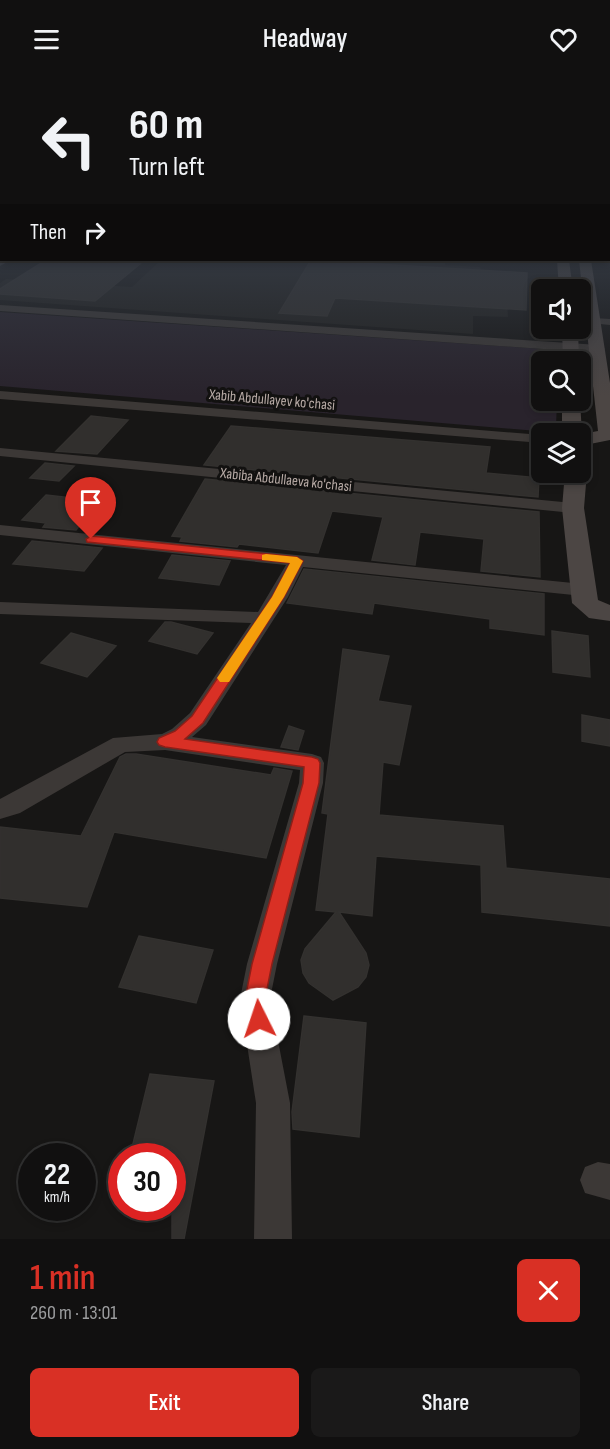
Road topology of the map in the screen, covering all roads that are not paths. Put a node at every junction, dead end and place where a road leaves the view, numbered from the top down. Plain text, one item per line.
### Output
1 (597, 288) edge
2 (0, 308) edge
3 (602, 322) edge
4 (598, 349) junction
5 (589, 351) edge
6 (531, 352) edge
7 (0, 395) edge
8 (531, 438) edge
9 (591, 438) edge
10 (0, 452) edge
11 (575, 483) edge
12 (573, 508) junction
13 (0, 530) edge
14 (297, 561) junction
15 (583, 590) junction
16 (0, 608) edge
17 (610, 613) edge
18 (264, 618) junction
19 (165, 742) junction
20 (0, 809) edge
21 (273, 1239) edge

1 - 3 street
2 - 6 street
3 - 4 street
4 - 5 street
4 - 9 street
7 - 8 street, Xabib Abdullayev ko'chasi
10 - 12 street, Xabiba Abdullaeva ko'chasi
11 - 12 street
12 - 15 street
13 - 14 street
14 - 15 street
14 - 18 street
15 - 17 street
16 - 18 street
18 - 19 street
19 - 20 street
19 - 21 street

